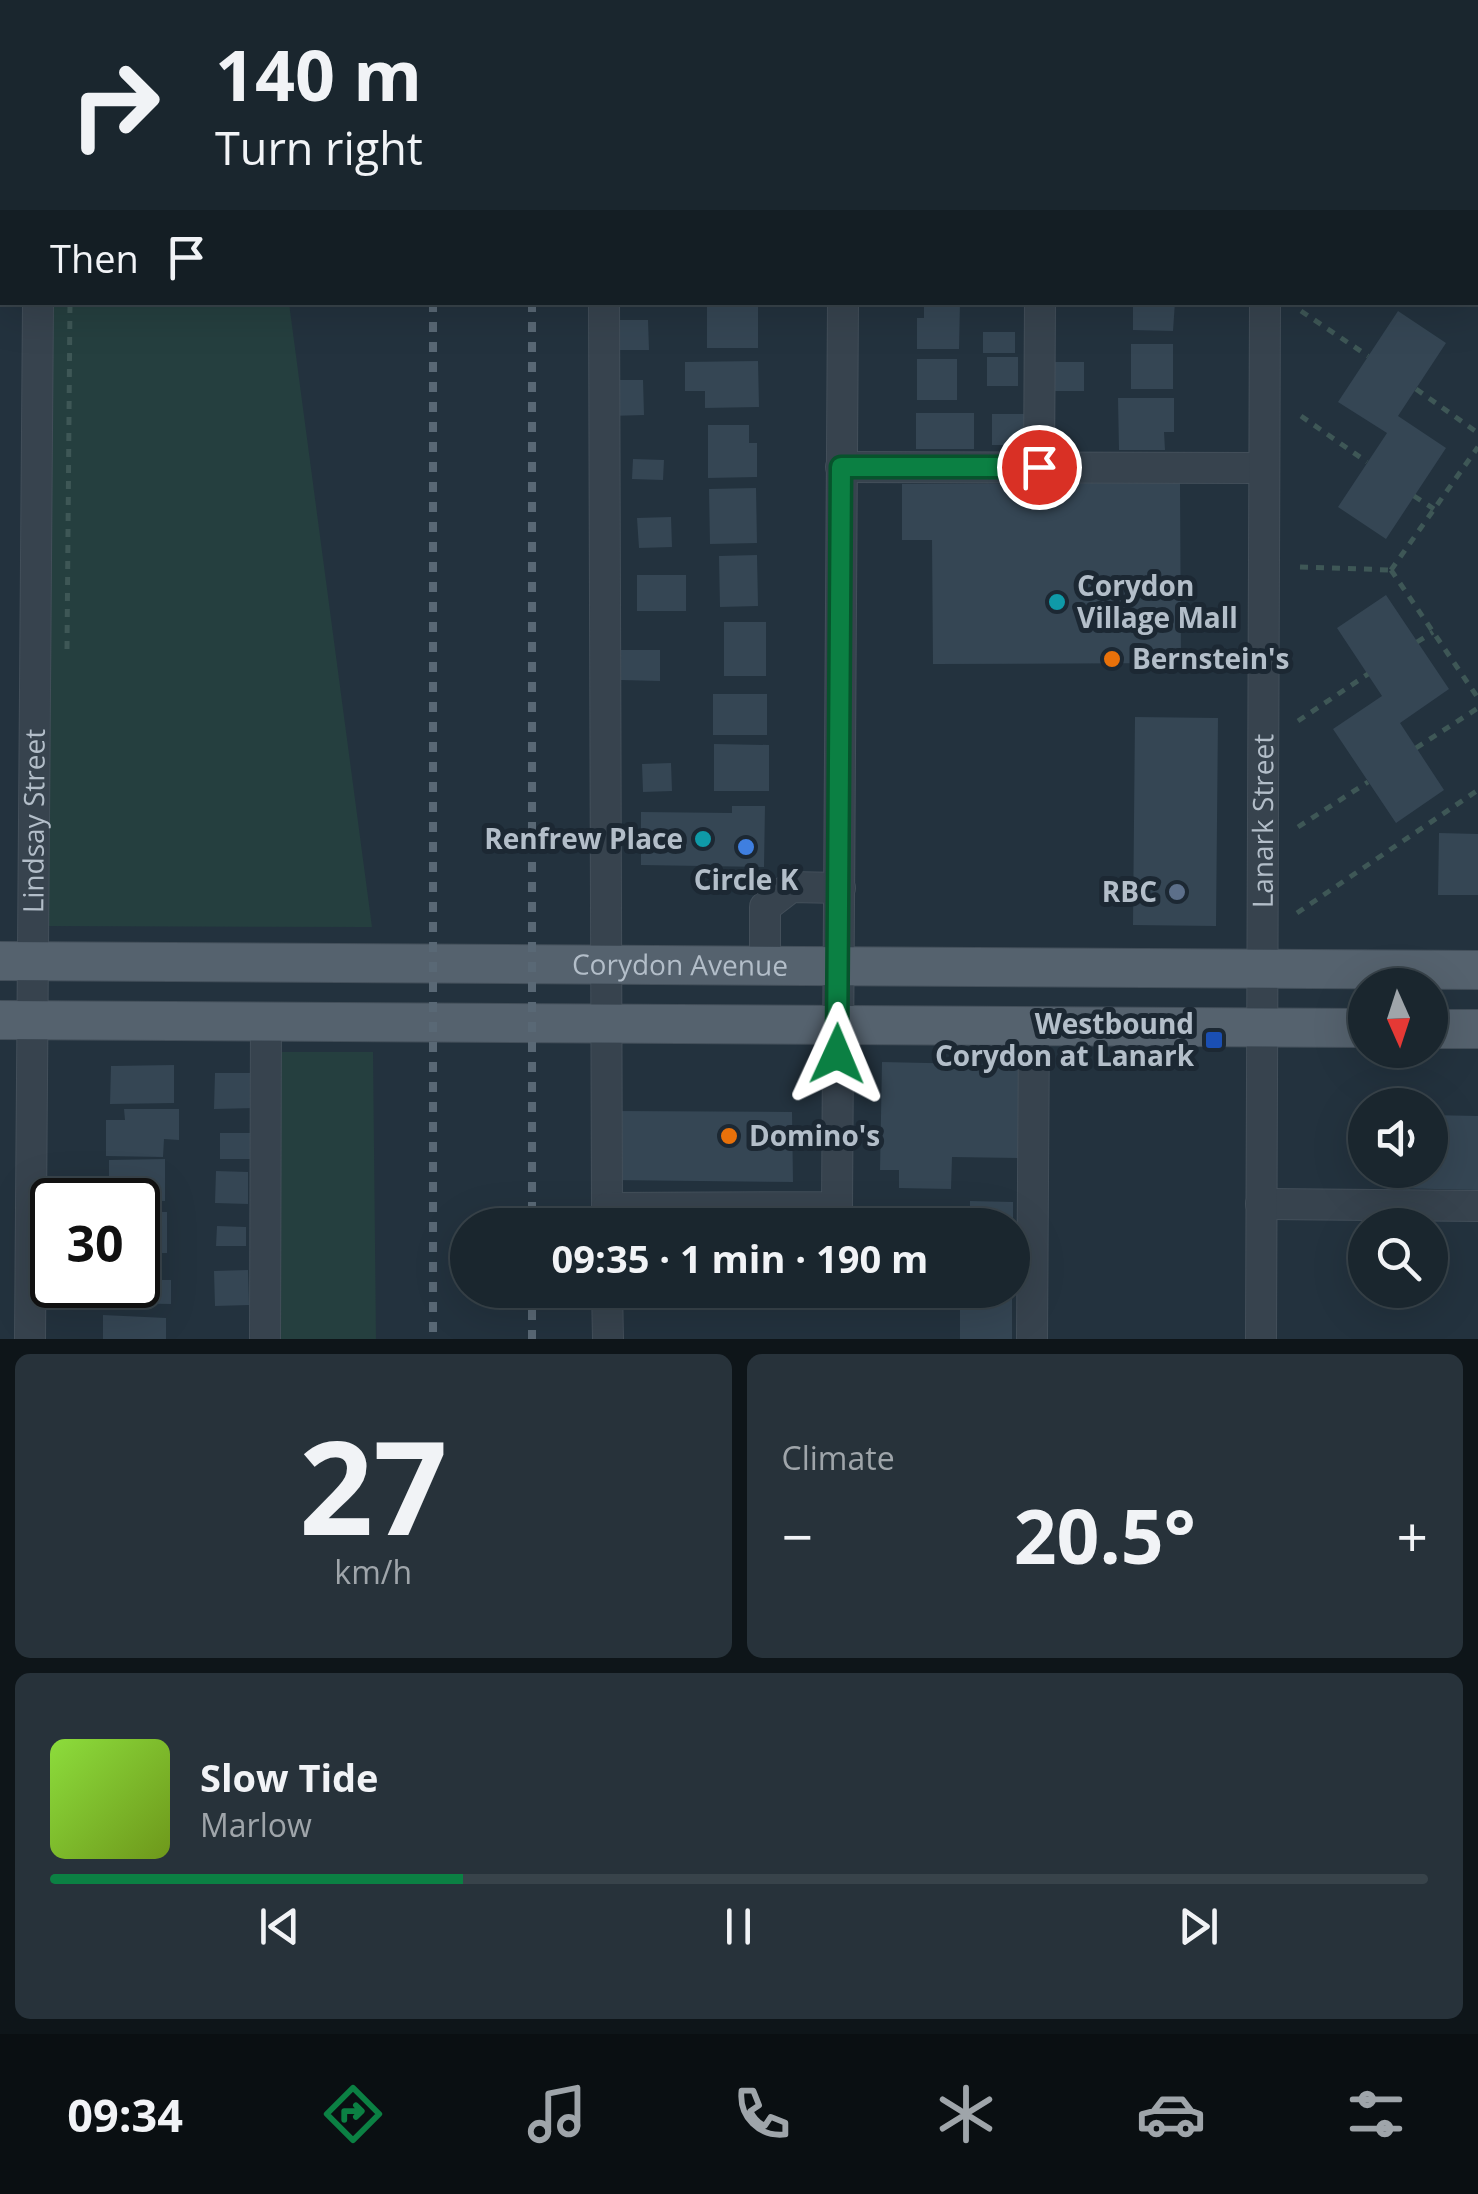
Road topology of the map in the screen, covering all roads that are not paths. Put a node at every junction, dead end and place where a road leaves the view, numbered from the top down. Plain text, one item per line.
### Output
1 (38, 305) edge
2 (604, 305) edge
3 (843, 305) edge
4 (1040, 305) edge
5 (1265, 305) edge
6 (841, 467) junction
7 (1039, 467) junction
8 (1264, 468) junction
9 (840, 888) junction
10 (17, 960) edge
11 (604, 965) junction
12 (764, 967) junction
13 (840, 967) junction
14 (1262, 968) junction
15 (1478, 970) edge
16 (16, 1020) edge
17 (266, 1020) junction
18 (604, 1023) junction
19 (837, 1024) junction
20 (1034, 1025) junction
21 (1262, 1028) junction
22 (1348, 1028) edge
23 (1448, 1029) edge
24 (1478, 1029) edge
25 (1261, 1204) junction
26 (1478, 1206) edge
27 (607, 1208) edge
28 (811, 1208) edge
29 (608, 1308) edge
30 (30, 1339) edge
31 (265, 1339) edge
32 (608, 1339) edge
33 (1032, 1339) edge
34 (1261, 1339) edge

1 - 10 street, Lindsay Street
2 - 11 street
3 - 6 street
4 - 7 street
5 - 8 street, Lanark Street
6 - 7 street
6 - 9 street
7 - 8 street
8 - 14 street, Lanark Street
9 - 12 street
9 - 13 street
10 - 11 main road, Corydon Avenue
10 - 16 street, Lindsay Street
11 - 12 main road, Corydon Avenue
11 - 18 street
12 - 13 main road, Corydon Avenue
13 - 14 main road, Corydon Avenue
13 - 19 street
14 - 15 main road, Corydon Avenue
14 - 21 street, Lanark Street
16 - 17 main road, Corydon Avenue
16 - 30 street, Lindsay Street
17 - 18 main road, Corydon Avenue
17 - 31 street
18 - 19 main road, Corydon Avenue
18 - 27 street
19 - 20 main road, Corydon Avenue
19 - 28 street
20 - 21 main road, Corydon Avenue
20 - 33 street
21 - 22 main road, Corydon Avenue
21 - 25 street, Lanark Street
23 - 24 main road
25 - 26 street
25 - 34 street, Lanark Street
29 - 32 street

